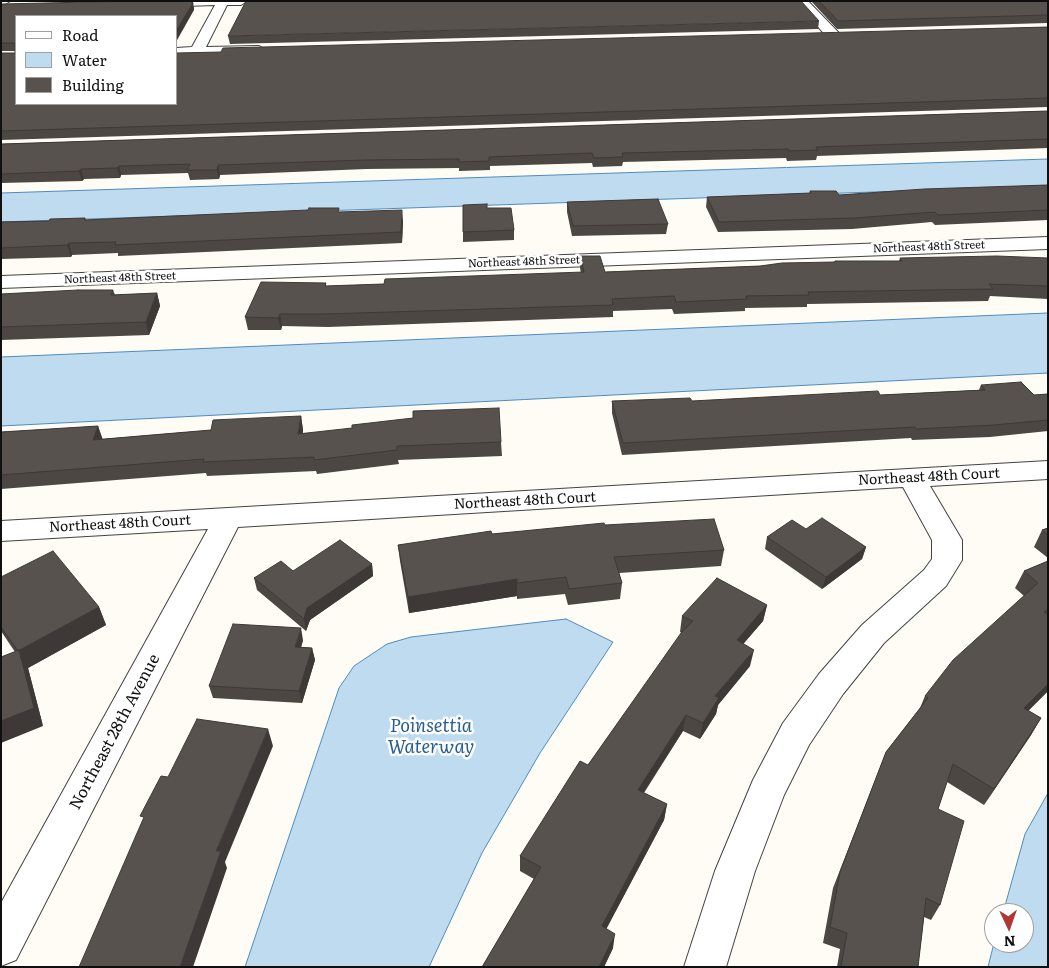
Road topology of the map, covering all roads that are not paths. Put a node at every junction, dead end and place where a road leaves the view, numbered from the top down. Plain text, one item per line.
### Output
1 (241, 1) edge
2 (801, 1) edge
3 (223, 2) edge
4 (146, 3) edge
5 (814, 35) edge
6 (277, 49) edge
7 (198, 51) junction
8 (178, 52) edge
9 (1048, 242) edge
10 (1, 282) edge
11 (1048, 470) edge
12 (912, 478) junction
13 (228, 519) junction
14 (1, 531) edge
15 (1, 945) edge
16 (705, 967) edge

1 - 3 street
2 - 5 street
3 - 4 street
3 - 7 street
6 - 7 street
7 - 8 street
9 - 10 street, Northeast 48th Street
11 - 12 street, Northeast 48th Court
12 - 13 street, Northeast 48th Court
12 - 16 street
13 - 14 street, Northeast 48th Court
13 - 15 street, Northeast 28th Avenue

